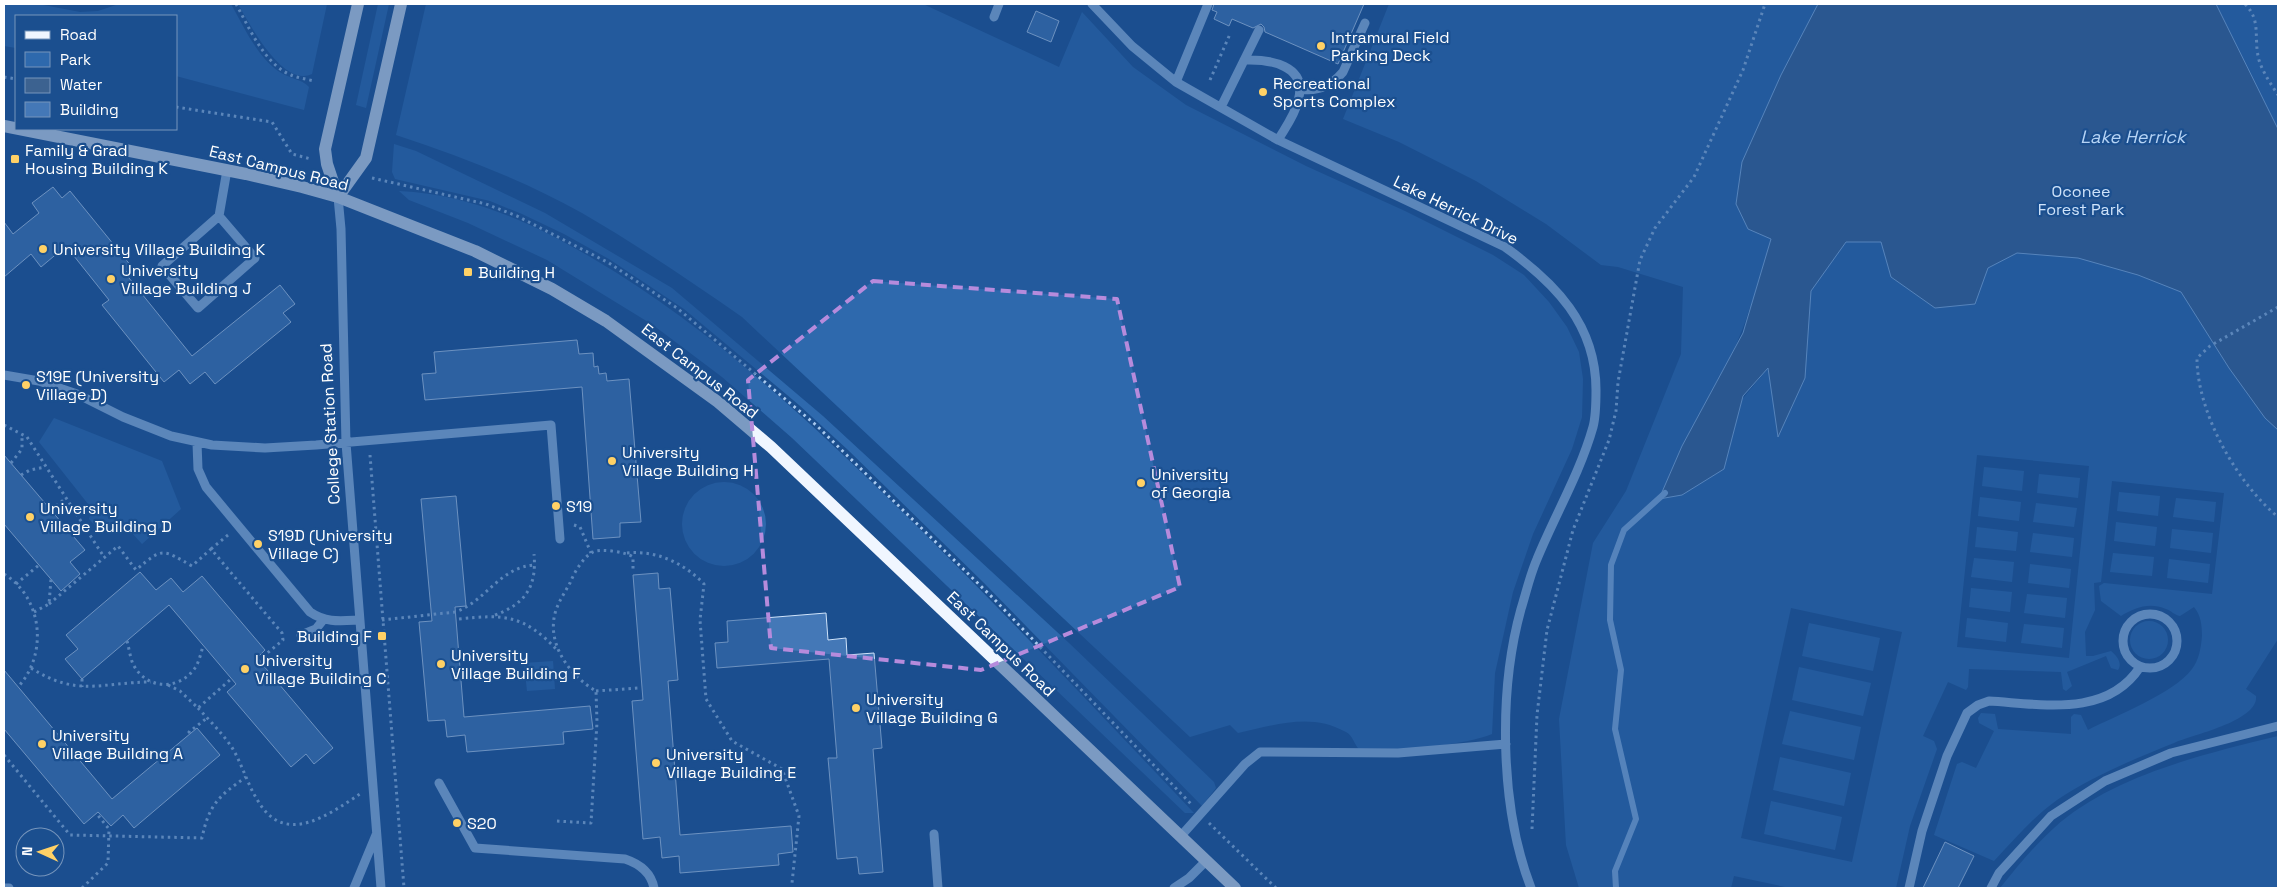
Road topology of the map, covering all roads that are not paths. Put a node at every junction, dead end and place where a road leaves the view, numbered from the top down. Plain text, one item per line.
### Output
1 (358, 4) edge
2 (401, 4) edge
3 (999, 4) edge
4 (1092, 4) edge
5 (1208, 4) edge
6 (994, 17) dead end
7 (1365, 23) dead end
8 (1259, 30) dead end
9 (1244, 60) junction
10 (1176, 82) junction
11 (1300, 89) junction
12 (1221, 107) junction
13 (24, 130) edge
14 (1278, 140) junction
15 (227, 170) junction
16 (338, 197) junction
17 (219, 216) junction
18 (4, 375) edge
19 (346, 442) junction
20 (198, 443) junction
21 (560, 539) dead end
22 (323, 620) junction
23 (359, 620) junction
24 (301, 635) dead end
25 (2140, 666) junction
26 (2278, 726) edge
27 (1506, 744) junction
28 (439, 783) dead end
29 (377, 832) junction
30 (934, 834) dead end
31 (1180, 837) junction
32 (1206, 861) junction
33 (4, 888) edge
34 (9, 888) edge
35 (354, 888) edge
36 (381, 888) edge
37 (654, 888) edge
38 (938, 888) edge
39 (1174, 888) edge
40 (1235, 888) edge
41 (1531, 888) edge
42 (1909, 888) edge
43 (1991, 888) edge

1 - 16 main road, College Station Road
2 - 16 main road
3 - 6 street
4 - 10 street, Lake Herrick Drive
5 - 10 street
7 - 11 street
8 - 9 street
9 - 11 street
9 - 12 street
10 - 12 street, Lake Herrick Drive
11 - 14 street
12 - 14 street, Lake Herrick Drive
13 - 15 main road, East Campus Road
14 - 27 street, Lake Herrick Drive
15 - 16 main road, East Campus Road
15 - 17 street
16 - 19 street, College Station Road
16 - 31 main road, East Campus Road
17 - 17 street
18 - 20 street
19 - 20 street
19 - 21 street
19 - 23 street, College Station Road
20 - 22 street
22 - 23 street
22 - 24 street
23 - 29 street, College Station Road
25 - 25 street
25 - 42 street
26 - 43 street
27 - 31 street
27 - 41 street, Lake Herrick Drive
28 - 37 street
29 - 35 street
29 - 36 street, College Station Road
30 - 38 street
31 - 32 main road, East Campus Road
32 - 39 street
32 - 40 main road, East Campus Road
33 - 34 street

